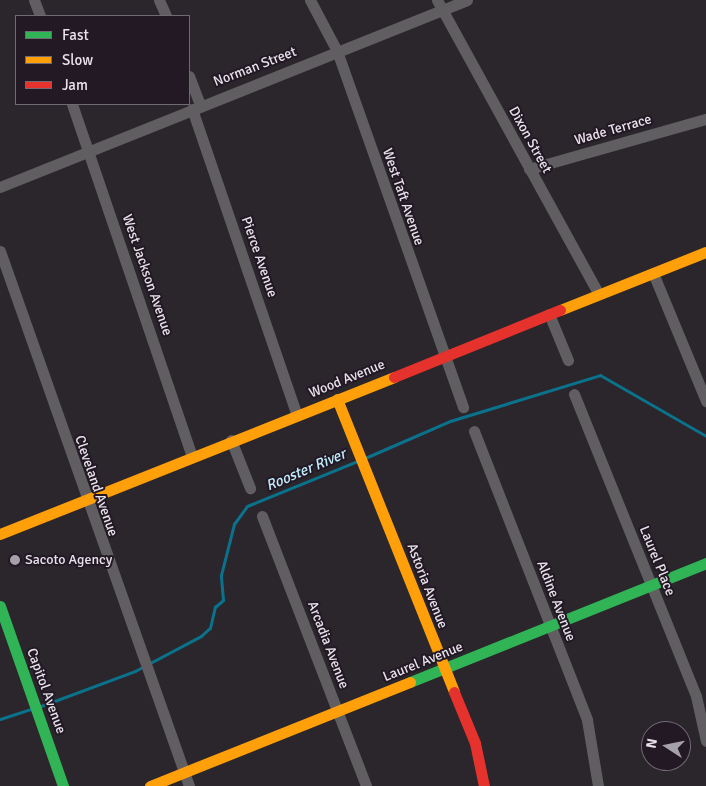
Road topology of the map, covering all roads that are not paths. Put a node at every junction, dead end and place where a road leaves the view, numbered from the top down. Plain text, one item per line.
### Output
1 (34, 0) edge
2 (159, 0) edge
3 (310, 0) edge
4 (467, 0) edge
5 (440, 5) edge
6 (40, 15) edge
7 (166, 15) edge
8 (337, 51) junction
9 (190, 80) edge
10 (72, 105) edge
11 (196, 107) junction
12 (706, 120) edge
13 (89, 151) junction
14 (529, 169) junction
15 (0, 186) edge
16 (0, 250) edge
17 (706, 252) edge
18 (653, 272) junction
19 (598, 293) junction
20 (550, 314) junction
21 (442, 357) junction
22 (568, 360) dead end
23 (574, 394) dead end
24 (337, 399) junction
25 (706, 401) edge
26 (463, 406) dead end
27 (298, 414) junction
28 (474, 431) dead end
29 (231, 440) junction
30 (192, 456) junction
31 (250, 488) dead end
32 (85, 501) junction
33 (262, 516) dead end
34 (0, 534) edge
35 (706, 563) edge
36 (651, 586) junction
37 (0, 606) edge
38 (549, 625) junction
39 (444, 671) junction
40 (337, 712) junction
41 (706, 741) edge
42 (185, 772) junction
43 (63, 786) edge
44 (150, 786) edge
45 (189, 786) edge
46 (366, 786) edge
47 (484, 786) edge
48 (598, 786) edge

1 - 6 street
2 - 7 street
3 - 8 street, West Taft Avenue
4 - 5 street, Norman Street
5 - 8 street, Norman Street
5 - 14 street, Dixon Street
8 - 11 street, Norman Street
8 - 21 street, West Taft Avenue
9 - 11 street, Pierce Avenue
10 - 13 street, West Jackson Avenue
11 - 13 street, Norman Street
11 - 27 street, Pierce Avenue
12 - 14 street, Wade Terrace
13 - 15 street, Norman Street
13 - 30 street, West Jackson Avenue
14 - 19 street, Dixon Street
16 - 32 street, Cleveland Avenue
17 - 18 street, Wood Avenue
18 - 19 street, Wood Avenue
18 - 25 street
19 - 20 street, Wood Avenue
20 - 21 street, Wood Avenue
20 - 22 street
21 - 24 street, Wood Avenue
21 - 26 street, West Taft Avenue
23 - 36 street, Laurel Place
24 - 27 street, Wood Avenue
24 - 39 street, Astoria Avenue
27 - 29 street, Wood Avenue
28 - 38 street, Aldine Avenue
29 - 30 street, Wood Avenue
29 - 31 street
30 - 32 street, Wood Avenue
32 - 34 street, Wood Avenue
32 - 42 street, Cleveland Avenue
33 - 40 street, Arcadia Avenue
35 - 36 street, Laurel Avenue
36 - 38 street, Laurel Avenue
36 - 41 street, Laurel Place
37 - 43 street, Capitol Avenue
38 - 39 street, Laurel Avenue
38 - 48 street, Aldine Avenue
39 - 40 street, Laurel Avenue
39 - 47 street, Astoria Avenue
40 - 42 street, Laurel Avenue
40 - 46 street, Arcadia Avenue
42 - 44 street, Laurel Avenue
42 - 45 street, Cleveland Avenue

